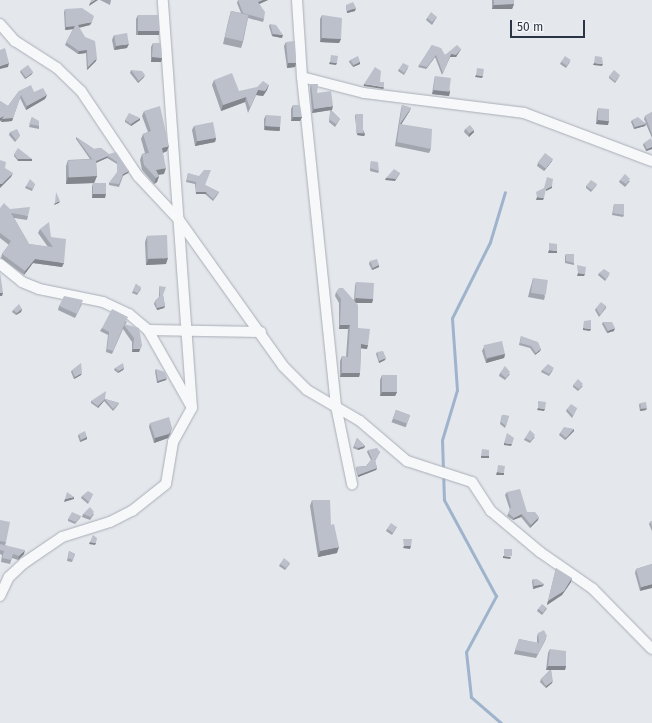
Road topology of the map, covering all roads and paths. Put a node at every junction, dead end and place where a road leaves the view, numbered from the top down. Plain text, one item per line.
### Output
1 (163, 0) edge
2 (297, 0) edge
3 (0, 24) edge
4 (302, 77) junction
5 (652, 161) edge
6 (179, 220) junction
7 (0, 264) edge
8 (148, 330) junction
9 (186, 331) junction
10 (261, 332) junction
11 (336, 406) junction
12 (192, 408) junction
13 (352, 484) dead end
14 (0, 596) edge
15 (652, 649) edge

1 - 6 street
2 - 4 street
3 - 6 street
4 - 5 street
4 - 11 street
6 - 9 street
6 - 10 street
7 - 8 street
8 - 9 street
8 - 12 street
9 - 10 street
9 - 12 street
10 - 11 street
11 - 13 street
11 - 15 street
12 - 14 street

